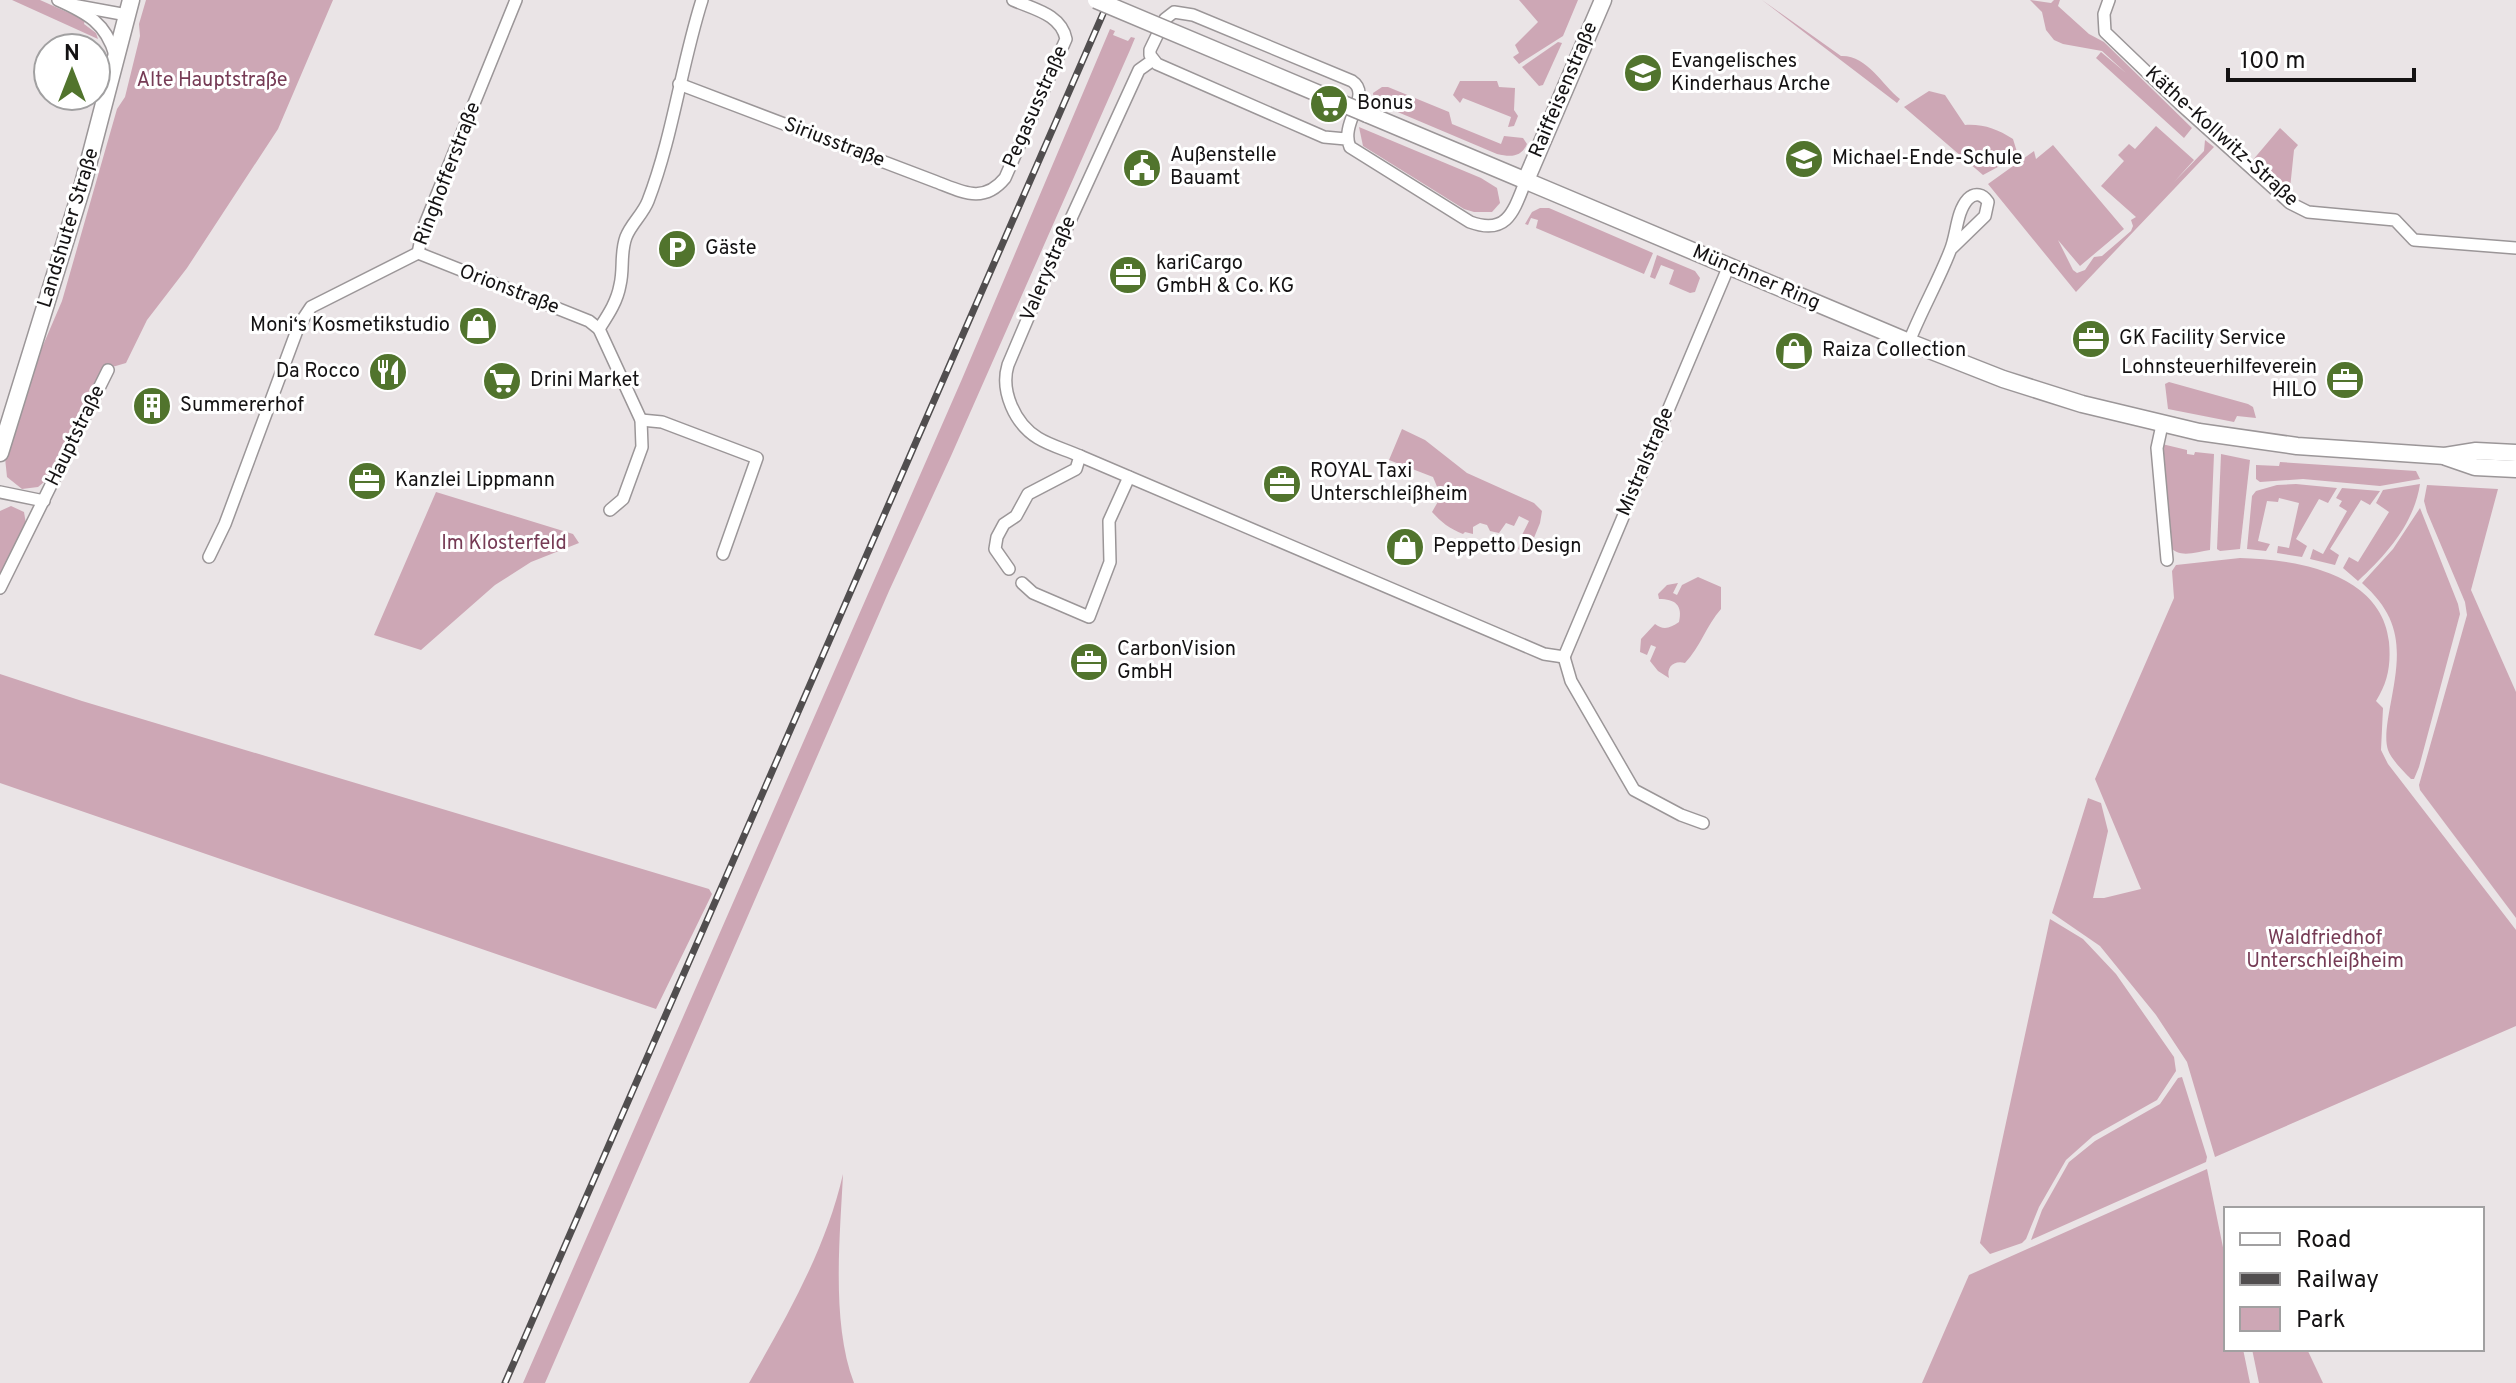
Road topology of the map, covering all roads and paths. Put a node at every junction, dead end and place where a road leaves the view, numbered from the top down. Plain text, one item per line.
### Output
1 (516, 0) edge
2 (702, 0) edge
3 (1013, 0) edge
4 (1096, 0) edge
5 (1603, 0) edge
6 (2109, 0) edge
7 (63, 2) edge
8 (129, 7) edge
9 (116, 59) junction
10 (1153, 60) junction
11 (679, 84) junction
12 (1346, 139) junction
13 (1526, 180) junction
14 (990, 192) joint
15 (2516, 248) edge
16 (1951, 249) junction
17 (418, 253) junction
18 (1728, 268) junction
19 (599, 329) junction
20 (1909, 342) junction
21 (108, 370) dead end
22 (641, 420) junction
23 (2162, 425) junction
24 (0, 453) edge
25 (2516, 453) edge
26 (1080, 456) junction
27 (2445, 456) junction
28 (2516, 469) edge
29 (1129, 477) junction
30 (0, 492) edge
31 (44, 501) junction
32 (610, 510) dead end
33 (723, 554) dead end
34 (209, 557) dead end
35 (2167, 560) dead end
36 (1009, 569) dead end
37 (1022, 583) dead end
38 (0, 588) edge
39 (1564, 657) junction
40 (1703, 823) dead end

1 - 17 street, Ringhofferstraße
2 - 11 street
3 - 14 street, Pegasusstraße
4 - 13 main road, Münchner Ring, bridge
5 - 13 main road, Raiffeisenstraße
6 - 15 street, Käthe-Kollwitz-Straße
7 - 8 street
7 - 9 street
8 - 9 main road, Landshuter Straße
9 - 24 main road, Landshuter Straße
10 - 12 street
10 - 12 street
10 - 26 street, Valerystraße
11 - 14 street, Siriusstraße
11 - 19 street
12 - 13 street
13 - 18 main road, Münchner Ring
16 - 16 street
16 - 20 street
17 - 19 street, Orionstraße
17 - 34 street, Ringhofferstraße
18 - 20 main road, Münchner Ring
18 - 39 street, Mistralstraße
19 - 22 street
20 - 23 main road, Münchner Ring
21 - 31 street, Hauptstraße
22 - 32 street
22 - 33 street
23 - 27 main road, Münchner Ring
23 - 35 street
25 - 27 main road, Münchner Ring
26 - 29 street, Valerystraße
26 - 36 street
27 - 28 main road, Münchner Ring
29 - 37 street
29 - 39 street, Valerystraße
30 - 31 street, Hauptstraße
31 - 38 street, Hauptstraße
39 - 40 street

